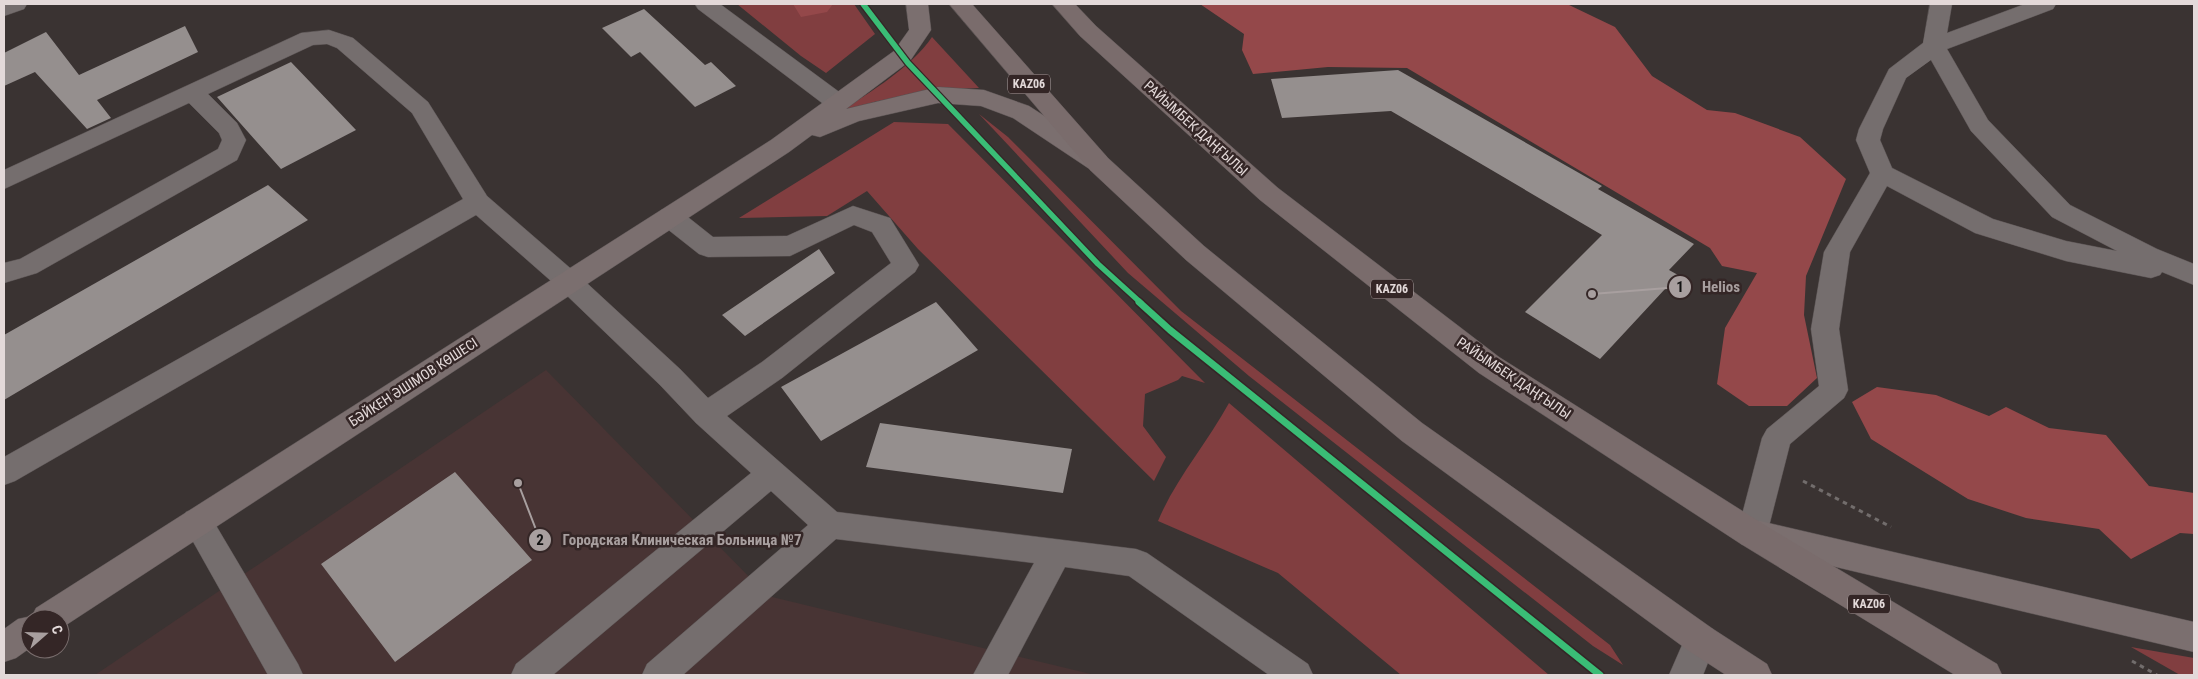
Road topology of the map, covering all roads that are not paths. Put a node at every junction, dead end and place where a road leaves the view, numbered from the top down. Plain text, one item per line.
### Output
1 (16, 4) edge
2 (706, 4) edge
3 (917, 4) edge
4 (960, 4) edge
5 (1063, 4) edge
6 (1941, 4) edge
7 (2045, 4) edge
8 (4, 9) edge
9 (1934, 46) junction
10 (193, 94) junction
11 (838, 103) junction
12 (780, 146) junction
13 (1099, 164) junction
14 (1882, 173) junction
15 (4, 180) edge
16 (478, 202) junction
17 (670, 218) junction
18 (4, 273) edge
19 (2194, 276) edge
20 (568, 281) junction
21 (706, 415) junction
22 (4, 472) edge
23 (772, 473) junction
24 (197, 522) junction
25 (830, 525) junction
26 (1752, 534) junction
27 (1057, 552) junction
28 (62, 609) edge
29 (20, 637) edge
30 (2194, 637) edge
31 (1701, 640) junction
32 (4, 647) edge
33 (286, 675) edge
34 (528, 675) edge
35 (660, 675) edge
36 (990, 675) edge
37 (1296, 675) edge
38 (1686, 675) edge
39 (1755, 675) edge
40 (1985, 675) edge

1 - 8 street
2 - 11 street
3 - 11 main road
4 - 13 highway, KАZ06
5 - 26 highway, РАЙЫМБЕК ДАҢҒЫЛЫ / KАZ06
6 - 9 street
7 - 9 street
9 - 14 street
9 - 19 street
10 - 15 street
10 - 16 street
10 - 18 street
11 - 12 main road
12 - 13 main road
12 - 17 main road, БӘЙКЕН ӘШІМОВ КӨШЕСІ
13 - 31 highway, KАZ06
14 - 19 street
14 - 26 street
16 - 20 street
16 - 22 street
17 - 20 main road, БӘЙКЕН ӘШІМОВ КӨШЕСІ
17 - 21 street
20 - 21 street
20 - 24 main road, БӘЙКЕН ӘШІМОВ КӨШЕСІ
21 - 23 street
23 - 25 street
23 - 34 street
24 - 28 main road, БӘЙКЕН ӘШІМОВ КӨШЕСІ
24 - 33 street
25 - 27 street
25 - 35 street
26 - 30 main road
26 - 40 highway, РАЙЫМБЕК ДАҢҒЫЛЫ / KАZ06
27 - 36 street
27 - 37 street
29 - 32 main road
31 - 38 street
31 - 39 highway, KАZ06

